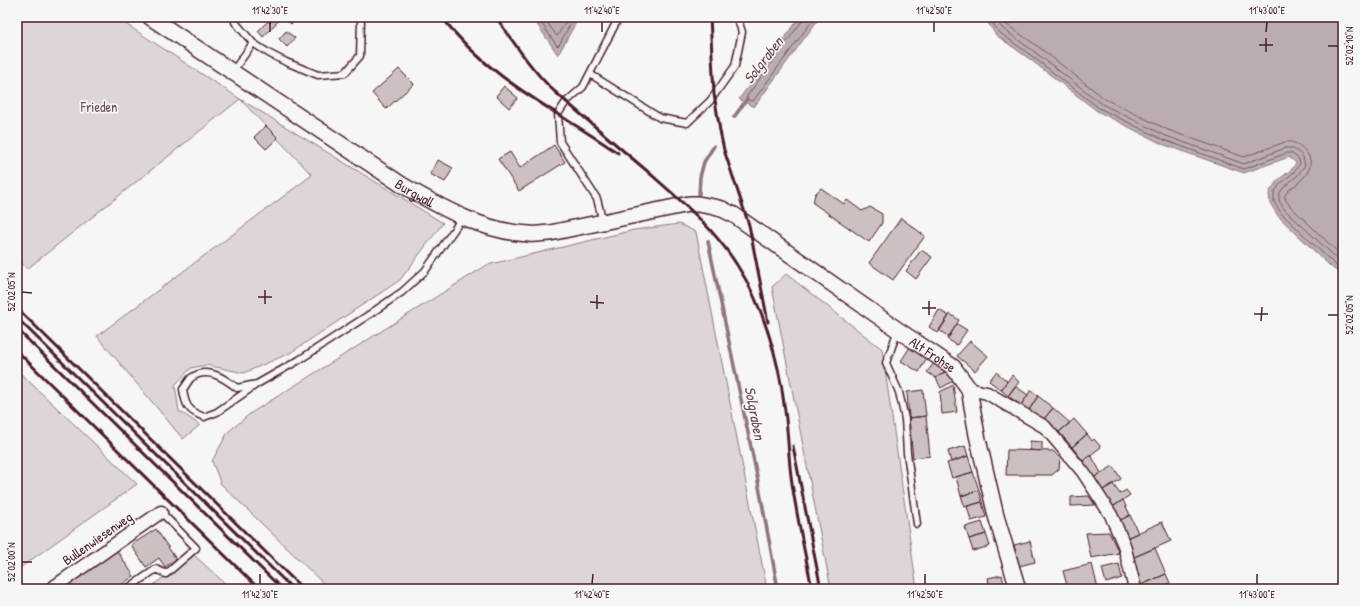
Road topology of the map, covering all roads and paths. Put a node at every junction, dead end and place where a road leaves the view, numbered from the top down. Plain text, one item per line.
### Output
1 (150, 17) edge
2 (235, 17) edge
3 (360, 17) edge
4 (619, 17) edge
5 (737, 17) edge
6 (253, 43) junction
7 (233, 72) junction
8 (590, 74) junction
9 (722, 209) joint
10 (462, 216) junction
11 (603, 222) junction
12 (898, 330) junction
13 (257, 384) junction
14 (968, 390) junction
15 (161, 512) joint
16 (916, 524) dead end
17 (51, 589) edge
18 (127, 589) edge
19 (1018, 589) edge
20 (1135, 589) edge

1 - 7 street, Burgwall
2 - 6 lane
3 - 6 lane
4 - 8 lane
5 - 8 lane
6 - 7 lane
7 - 10 street, Burgwall
8 - 11 lane
9 - 11 street, Burgwall
9 - 12 street, Alt Frohse
10 - 11 street, Burgwall
10 - 13 lane
12 - 14 street, Alt Frohse
12 - 16 lane
13 - 13 lane
14 - 19 street, Alt Frohse
14 - 20 street
15 - 17 street, Bullenwiesenweg
15 - 18 lane

